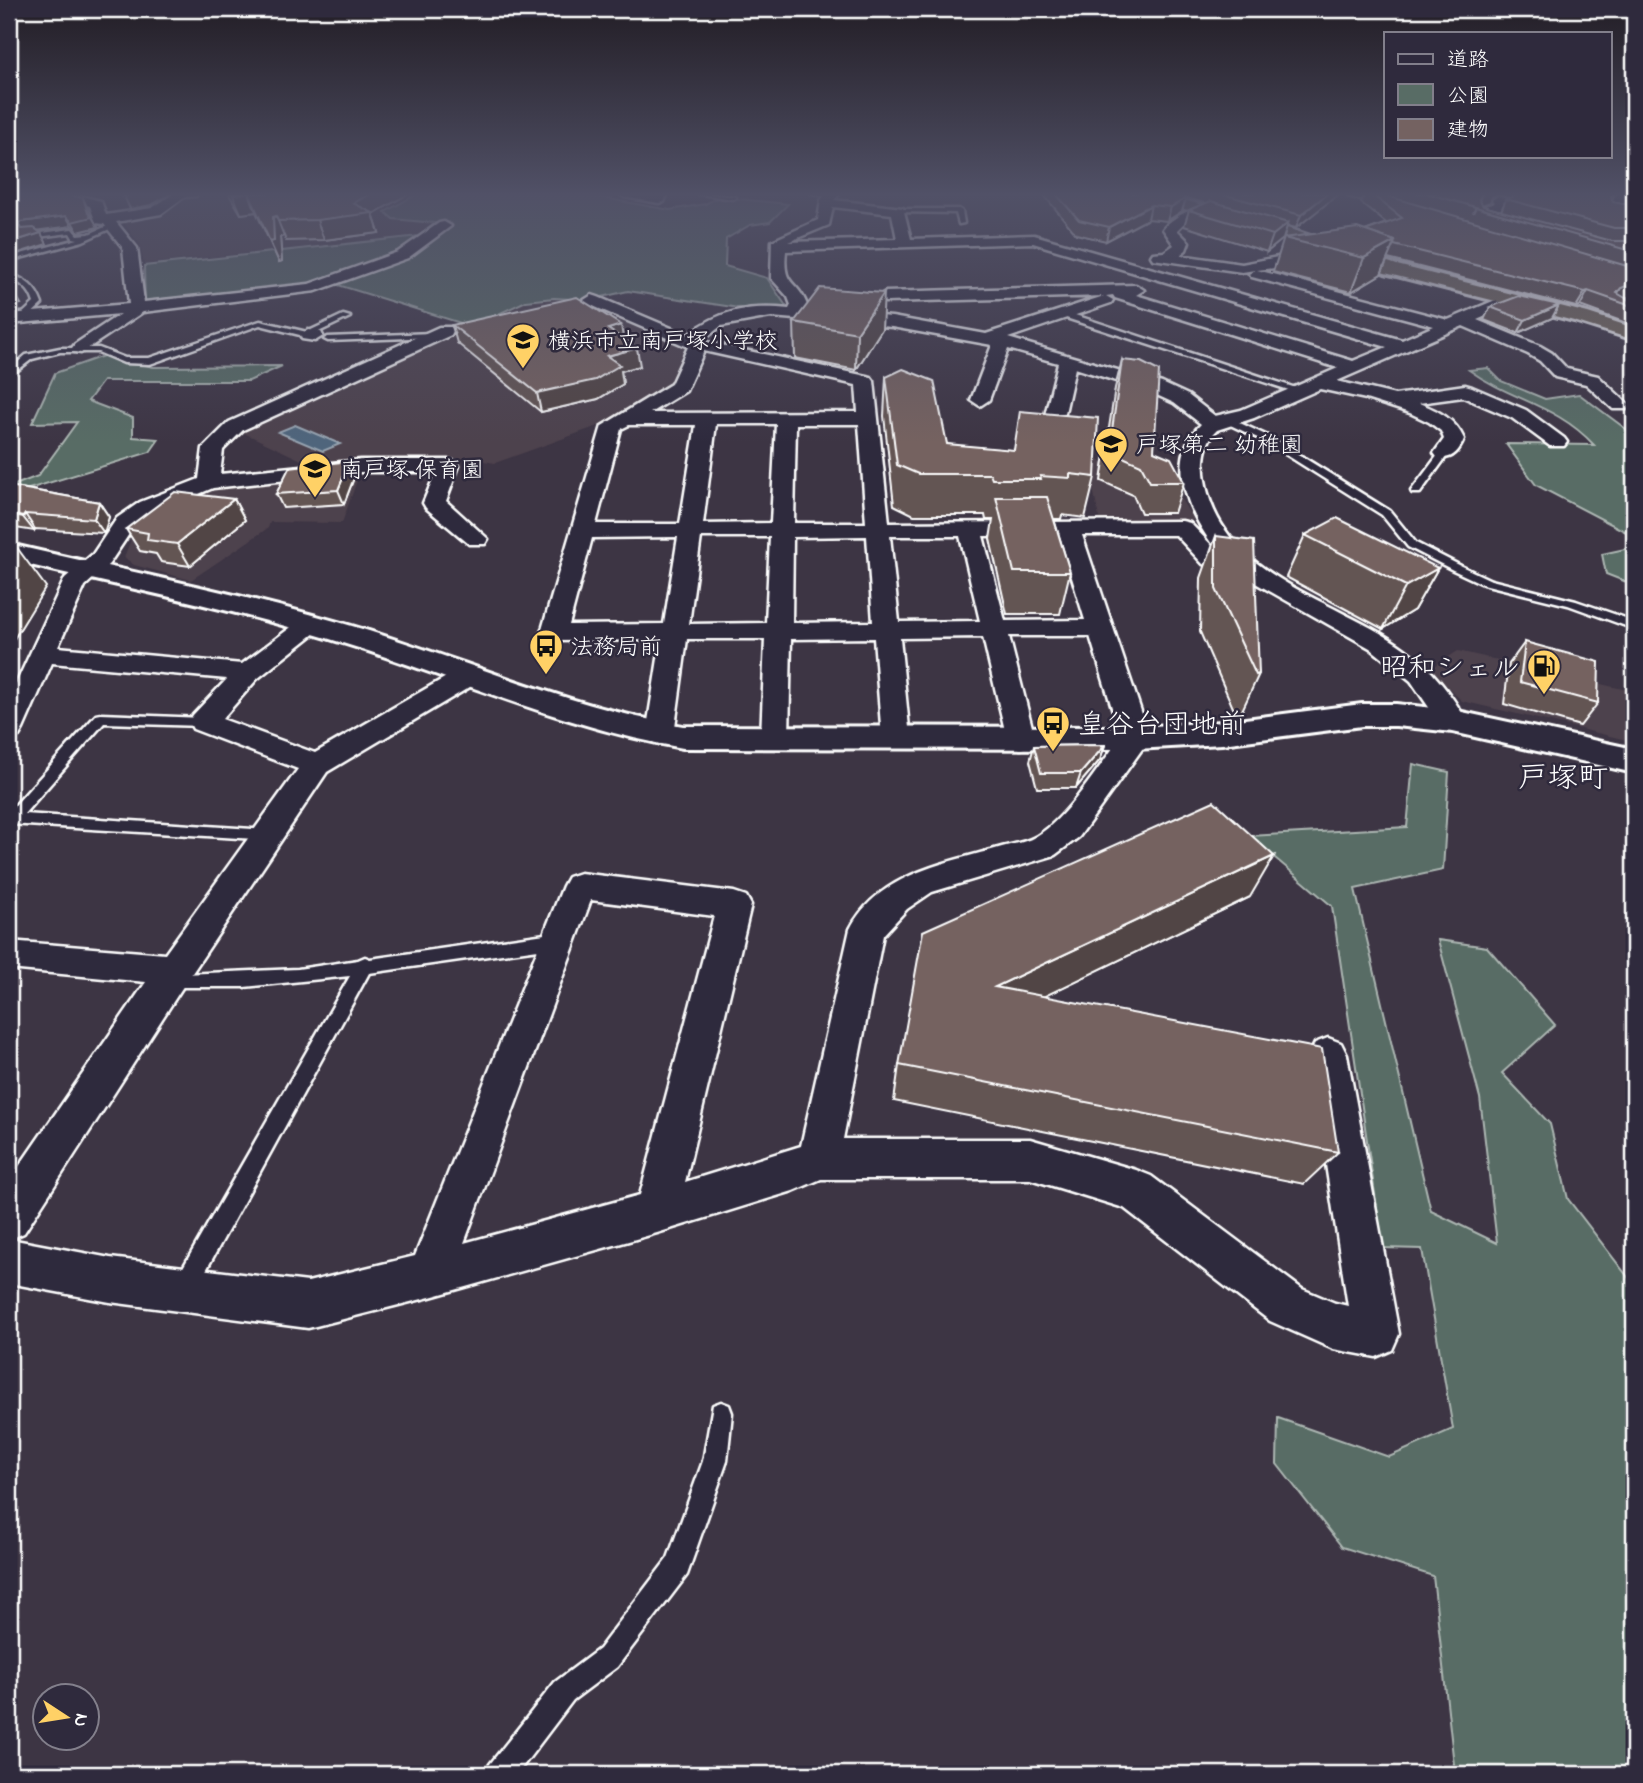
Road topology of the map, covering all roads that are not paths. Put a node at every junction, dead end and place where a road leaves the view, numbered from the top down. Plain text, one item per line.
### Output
1 (9, 276) edge
2 (134, 276) edge
3 (344, 276) edge
4 (779, 276) edge
5 (1162, 276) edge
6 (1274, 276) edge
7 (1428, 276) edge
8 (1171, 279) junction
9 (1129, 293) junction
10 (1511, 299) junction
11 (593, 300) dead end
12 (138, 308) junction
13 (791, 313) junction
14 (1063, 314) junction
15 (345, 317) dead end
16 (15, 318) edge
17 (892, 322) junction
18 (1457, 323) junction
19 (439, 333) joint
20 (771, 333) dead end
21 (1634, 334) edge
22 (317, 337) junction
23 (996, 340) junction
24 (695, 343) junction
25 (1404, 346) junction
26 (81, 348) junction
27 (19, 355) dead end
28 (29, 357) junction
29 (1068, 359) junction
30 (1353, 367) junction
31 (9, 374) edge
32 (1307, 386) junction
33 (980, 400) dead end
34 (1395, 401) junction
35 (1620, 405) dead end
36 (707, 418) junction
37 (786, 418) junction
38 (868, 418) junction
39 (628, 419) junction
40 (1218, 421) junction
41 (1051, 432) edge
42 (1557, 442) dead end
43 (1444, 453) joint
44 (209, 482) junction
45 (1416, 491) dead end
46 (1068, 527) junction
47 (877, 528) junction
48 (970, 528) junction
49 (782, 529) junction
50 (690, 530) junction
51 (581, 531) junction
52 (477, 539) dead end
53 (9, 552) edge
54 (1242, 565) junction
55 (87, 570) junction
56 (311, 624) junction
57 (1634, 625) edge
58 (1100, 628) junction
59 (886, 629) junction
60 (994, 629) junction
61 (779, 630) junction
62 (676, 631) junction
63 (43, 653) junction
64 (248, 673) junction
65 (470, 675) junction
66 (1453, 721) junction
67 (203, 722) junction
68 (9, 729) edge
69 (660, 734) junction
70 (775, 738) junction
71 (896, 738) junction
72 (1136, 738) junction
73 (1021, 739) junction
74 (1634, 761) edge
75 (317, 765) junction
76 (268, 836) junction
77 (559, 939) junction
78 (9, 955) edge
79 (365, 964) junction
80 (171, 975) junction
81 (1328, 1055) dead end
82 (819, 1159) junction
83 (657, 1212) junction
84 (9, 1218) edge
85 (9, 1261) edge
86 (430, 1275) junction
87 (183, 1290) junction
88 (721, 1413) dead end
89 (500, 1774) edge

1 - 16 lane
2 - 12 street
3 - 12 street
4 - 13 street
5 - 8 street
6 - 18 street
7 - 10 highway
8 - 9 street
8 - 25 street
9 - 14 street
9 - 17 street
9 - 30 street
10 - 18 street
10 - 21 highway
11 - 24 street
12 - 16 street
12 - 26 street
13 - 17 street
13 - 20 street
13 - 24 street
14 - 23 street
14 - 32 lane
15 - 22 lane
17 - 23 street
18 - 25 street
18 - 35 street
19 - 22 lane
19 - 44 street
22 - 26 lane
23 - 29 street
23 - 33 street
24 - 38 street
24 - 39 street
25 - 30 street
26 - 28 lane
27 - 28 lane
28 - 31 lane
29 - 40 street
29 - 41 street
30 - 32 street
32 - 34 street
32 - 40 street
34 - 42 street
34 - 43 street
36 - 37 street
36 - 39 street
36 - 50 street
37 - 38 street
37 - 49 street
38 - 47 street
39 - 51 street
40 - 54 street
40 - 57 lane
43 - 45 lane
44 - 52 street
44 - 55 street
46 - 48 street
46 - 54 street
46 - 58 street
47 - 48 street
47 - 49 street
47 - 59 street
48 - 60 street
49 - 50 street
49 - 61 street
50 - 51 street
50 - 62 street
51 - 62 street
53 - 55 street
54 - 66 street
55 - 56 street
55 - 63 street
56 - 64 street
56 - 65 street
58 - 60 street
58 - 72 street
59 - 60 street
59 - 61 street
59 - 71 street
60 - 73 street
61 - 62 street
61 - 70 street
62 - 69 street
63 - 64 street
63 - 68 street
64 - 67 street
65 - 69 street
65 - 75 street
66 - 72 street
66 - 74 street
67 - 75 street
67 - 76 lane
69 - 70 street
70 - 71 street
71 - 73 street
72 - 73 street
72 - 82 street
75 - 76 street
76 - 80 street
77 - 79 lane
77 - 83 street
77 - 86 street
78 - 80 street
79 - 80 lane
79 - 87 lane
80 - 84 street
81 - 82 street
82 - 83 street
83 - 86 street
85 - 87 street
86 - 87 street
88 - 89 lane

